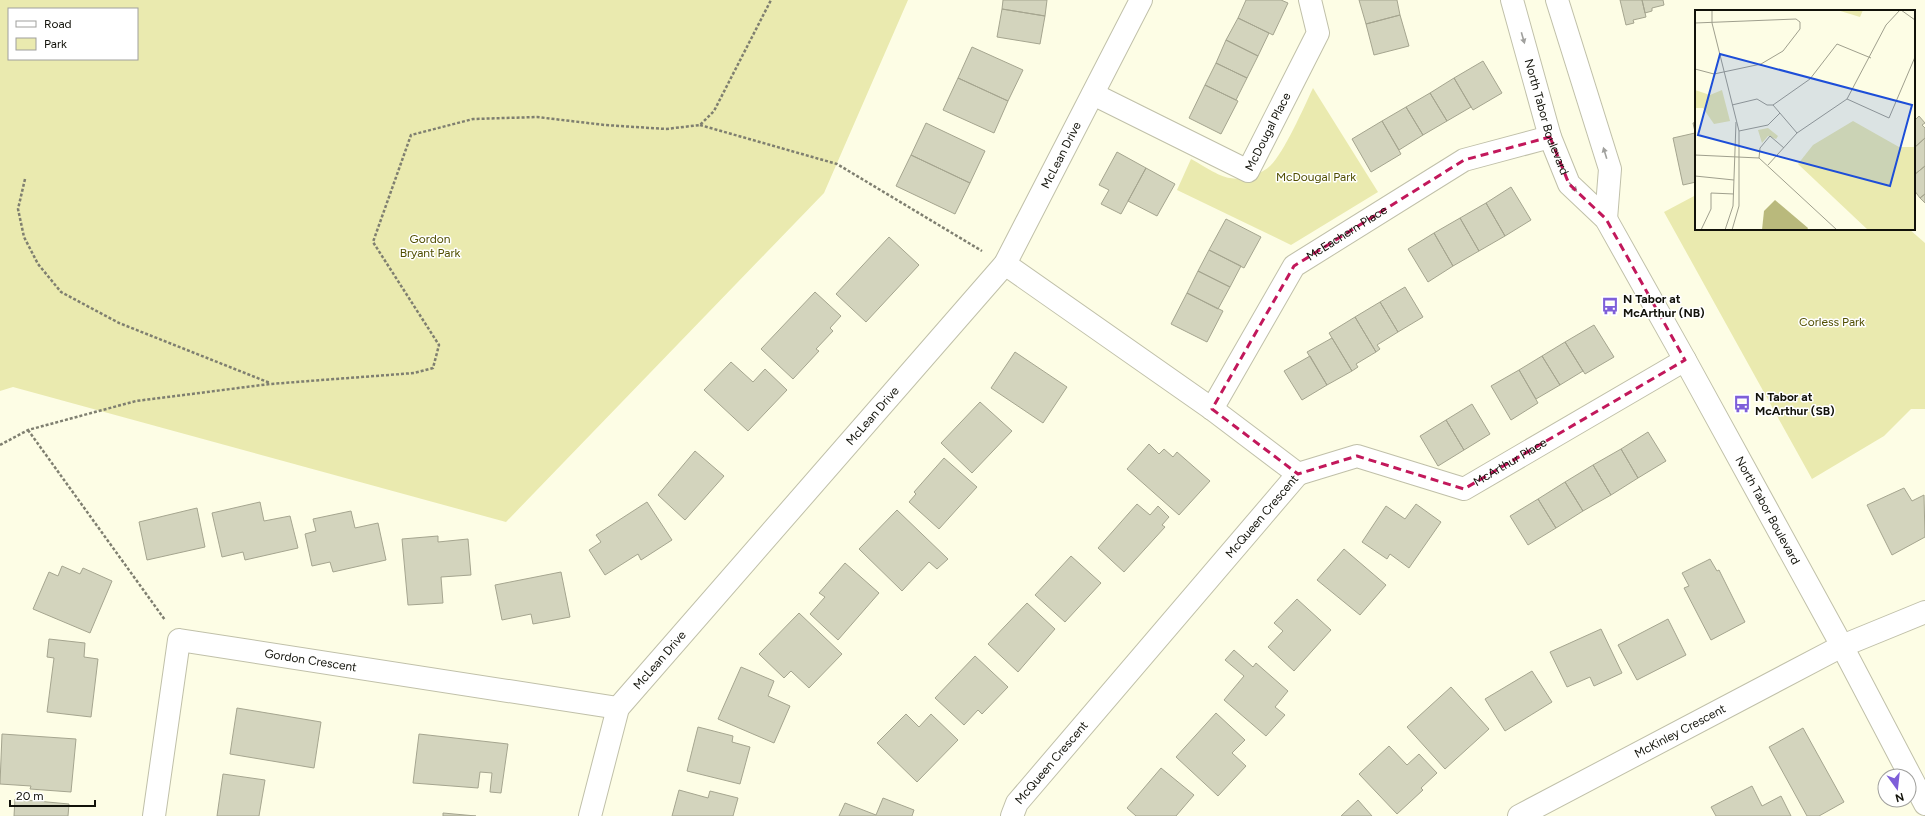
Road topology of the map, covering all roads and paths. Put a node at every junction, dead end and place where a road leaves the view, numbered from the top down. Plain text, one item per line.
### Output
1 (771, 0) edge
2 (1141, 0) edge
3 (1310, 0) edge
4 (1512, 0) edge
5 (1557, 0) edge
6 (1093, 94) junction
7 (700, 125) junction
8 (1550, 137) junction
9 (26, 179) dead end
10 (1606, 220) junction
11 (1005, 264) junction
12 (1685, 360) junction
13 (270, 384) junction
14 (1212, 409) junction
15 (28, 430) junction
16 (0, 445) edge
17 (1298, 474) junction
18 (1925, 612) edge
19 (179, 640) junction
20 (1842, 646) junction
21 (618, 708) junction
22 (1925, 804) edge
23 (154, 816) edge
24 (590, 816) edge
25 (1012, 816) edge
26 (1519, 816) edge

1 - 7 path
2 - 6 street, McLean Drive
3 - 6 street, McDougal Place
4 -> 8 street, North Tabor Boulevard
10 -> 5 street
6 - 11 street, McLean Drive
7 - 11 path
7 - 13 path
8 -> 10 street, North Tabor Boulevard
8 - 14 street, McEachern Place
9 - 13 path
10 - 12 street, North Tabor Boulevard
11 - 14 street, McQueen Crescent
11 - 21 street, McLean Drive
12 - 17 street, McArthur Place
12 - 20 street, North Tabor Boulevard
13 - 15 path
14 - 17 street, McQueen Crescent
15 - 16 path
15 - 19 path
17 - 25 street, McQueen Crescent
18 - 20 street, McKinley Crescent
19 - 21 street, Gordon Crescent
19 - 23 street
20 - 22 street, North Tabor Boulevard
20 - 26 street, McKinley Crescent
21 - 24 street, McLean Drive

